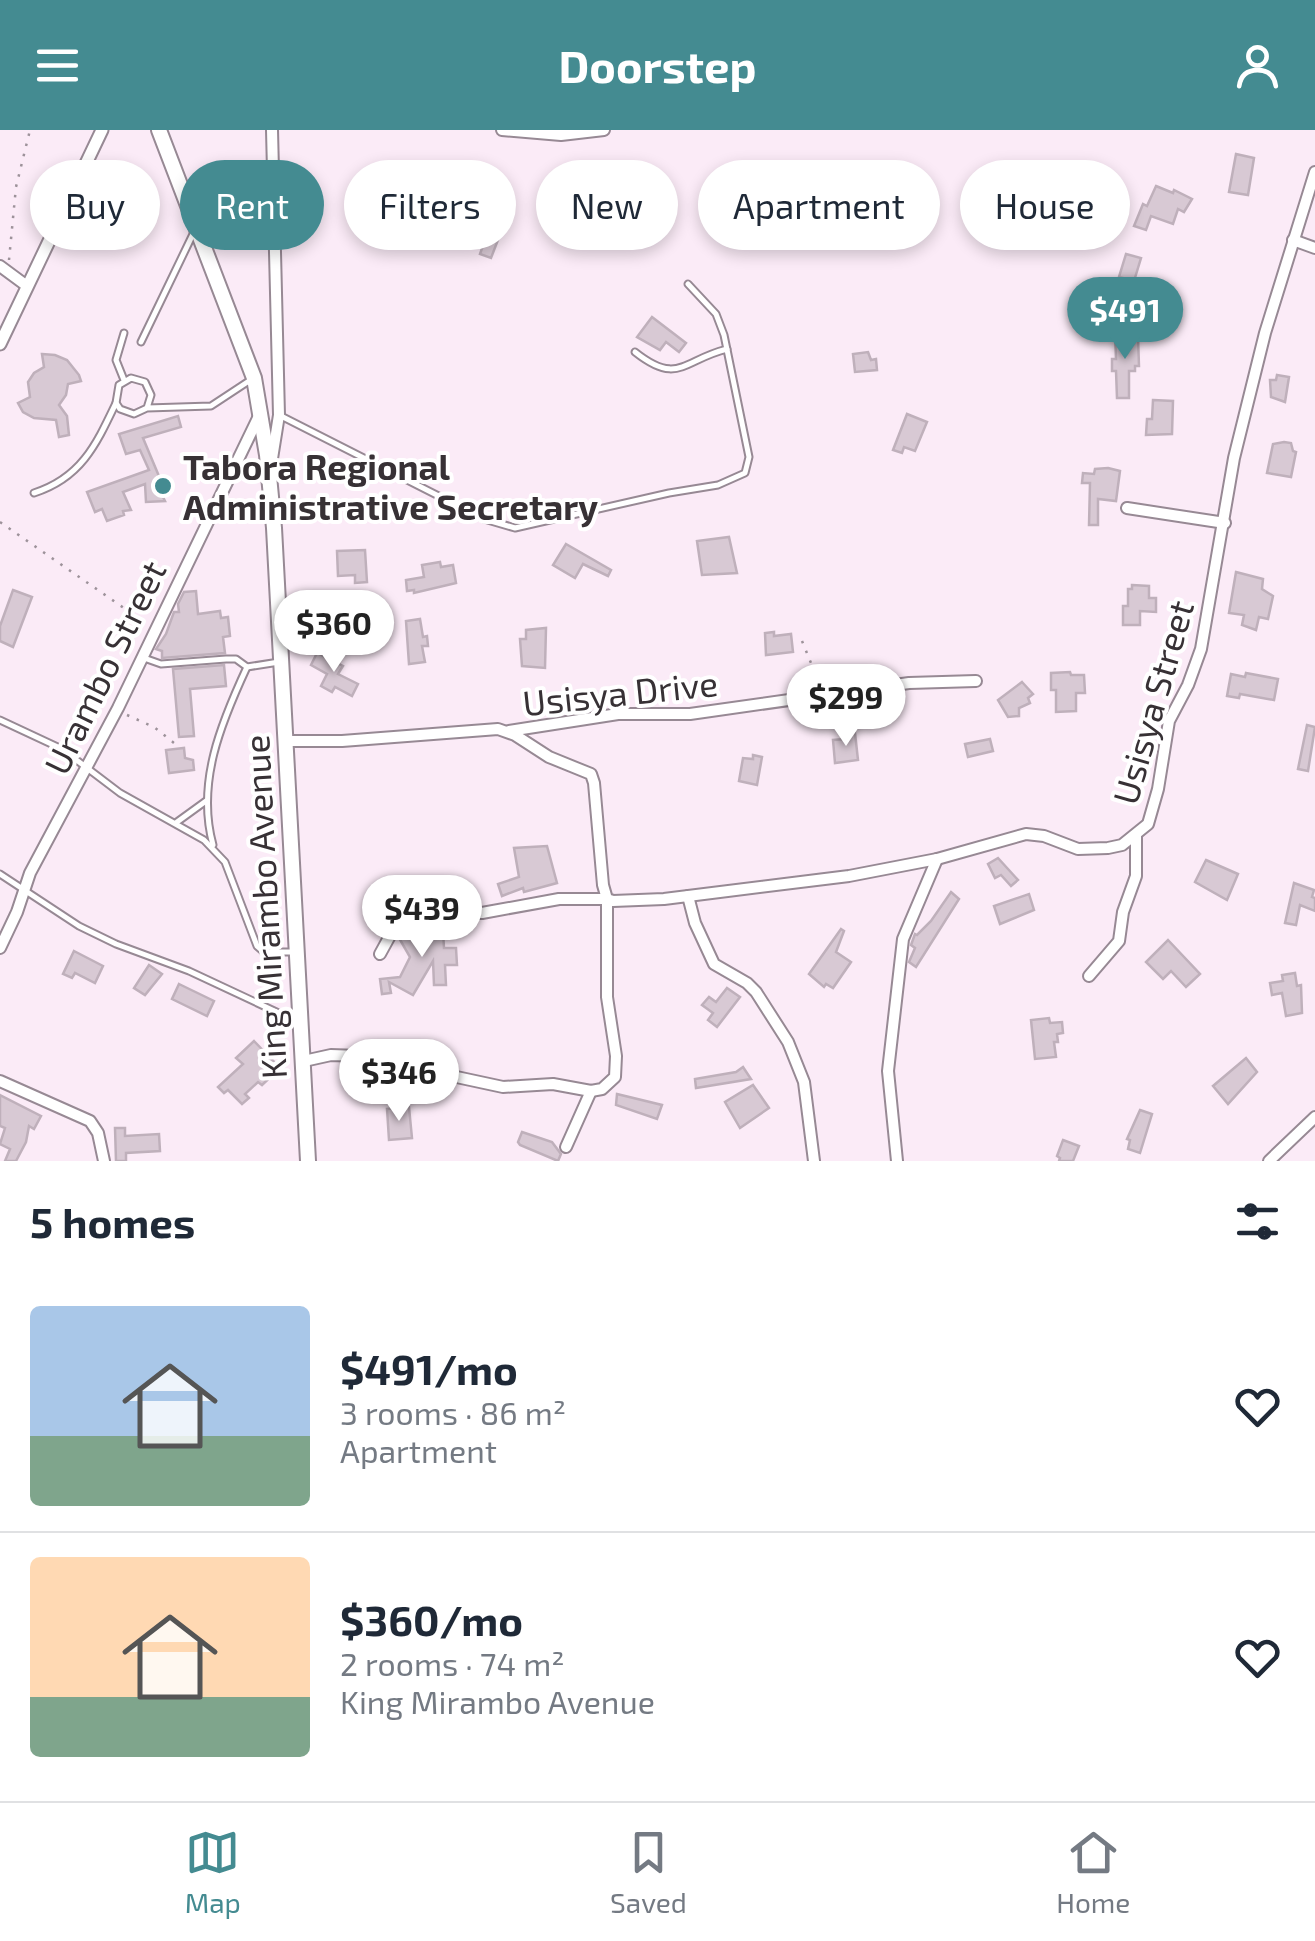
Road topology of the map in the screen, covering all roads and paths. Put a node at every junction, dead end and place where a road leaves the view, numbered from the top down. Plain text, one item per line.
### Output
1 (30, 130) edge
2 (102, 130) edge
3 (159, 130) edge
4 (272, 130) edge
5 (502, 130) edge
6 (604, 130) edge
7 (530, 132) edge
8 (1315, 172) edge
9 (180, 186) edge
10 (1293, 240) junction
11 (1315, 248) edge
12 (185, 250) edge
13 (205, 250) edge
14 (4, 269) edge
15 (688, 284) dead end
16 (28, 286) junction
17 (124, 333) dead end
18 (141, 342) dead end
19 (0, 344) edge
20 (728, 350) junction
21 (635, 352) dead end
22 (254, 378) junction
23 (124, 380) junction
24 (116, 404) junction
25 (147, 408) junction
26 (261, 413) junction
27 (280, 416) junction
28 (270, 476) junction
29 (34, 493) dead end
30 (1127, 508) dead end
31 (0, 522) edge
32 (1224, 523) junction
33 (152, 633) junction
34 (802, 641) dead end
35 (141, 657) junction
36 (280, 662) junction
37 (247, 667) junction
38 (976, 681) dead end
39 (872, 689) junction
40 (118, 708) junction
41 (0, 720) edge
42 (508, 732) junction
43 (285, 741) junction
44 (174, 743) dead end
45 (87, 766) junction
46 (207, 800) junction
47 (177, 822) junction
48 (1136, 836) junction
49 (214, 848) junction
50 (938, 859) junction
51 (0, 874) edge
52 (23, 890) junction
53 (688, 896) junction
54 (608, 899) junction
55 (0, 948) edge
56 (296, 952) junction
57 (380, 954) dead end
58 (1090, 976) dead end
59 (300, 1023) junction
60 (304, 1061) junction
61 (0, 1080) edge
62 (591, 1091) junction
63 (1315, 1117) edge
64 (566, 1147) dead end
65 (104, 1161) edge
66 (308, 1161) edge
67 (814, 1161) edge
68 (897, 1161) edge
69 (1269, 1161) edge

1 - 14 path
2 - 16 street
3 - 9 main road, King Mirambo Avenue
4 - 27 street
5 - 7 street
6 - 7 street
8 - 10 street, Usisya Street
10 - 11 street
10 - 32 street, Usisya Street
12 - 18 lane
13 - 22 main road, King Mirambo Avenue
14 - 16 street
15 - 20 lane
16 - 19 street
17 - 23 lane
20 - 21 lane
20 - 27 lane
22 - 25 lane
22 - 26 main road, King Mirambo Avenue
23 - 24 lane
23 - 25 lane
24 - 25 lane
24 - 29 lane
26 - 28 main road, King Mirambo Avenue
26 - 33 street, Urambo Street
27 - 28 street
28 - 36 main road, King Mirambo Avenue
30 - 32 street
31 - 33 path
32 - 48 street, Usisya Street
33 - 35 street, Urambo Street
34 - 39 path
35 - 37 lane
35 - 40 street, Urambo Street
36 - 37 lane
36 - 43 main road, King Mirambo Avenue
37 - 46 lane
38 - 39 street, Usisya Drive
39 - 42 street, Usisya Drive
40 - 44 path
40 - 45 street, Urambo Street
41 - 45 lane
42 - 43 street
42 - 54 street
43 - 56 main road, King Mirambo Avenue
45 - 47 lane
45 - 52 street, Urambo Street
46 - 47 lane
46 - 49 lane
47 - 49 lane
48 - 50 street, Usisya Street
48 - 58 street
49 - 56 lane
50 - 53 street, Usisya Street
50 - 68 street
51 - 52 lane
52 - 55 street, Urambo Street
52 - 59 lane
53 - 54 street, Usisya Street
53 - 67 street
54 - 57 street, Usisya Street
54 - 62 street
56 - 59 main road, King Mirambo Avenue
59 - 60 main road, King Mirambo Avenue
60 - 62 street
60 - 66 main road, King Mirambo Avenue
61 - 65 street
62 - 64 street
63 - 69 street

